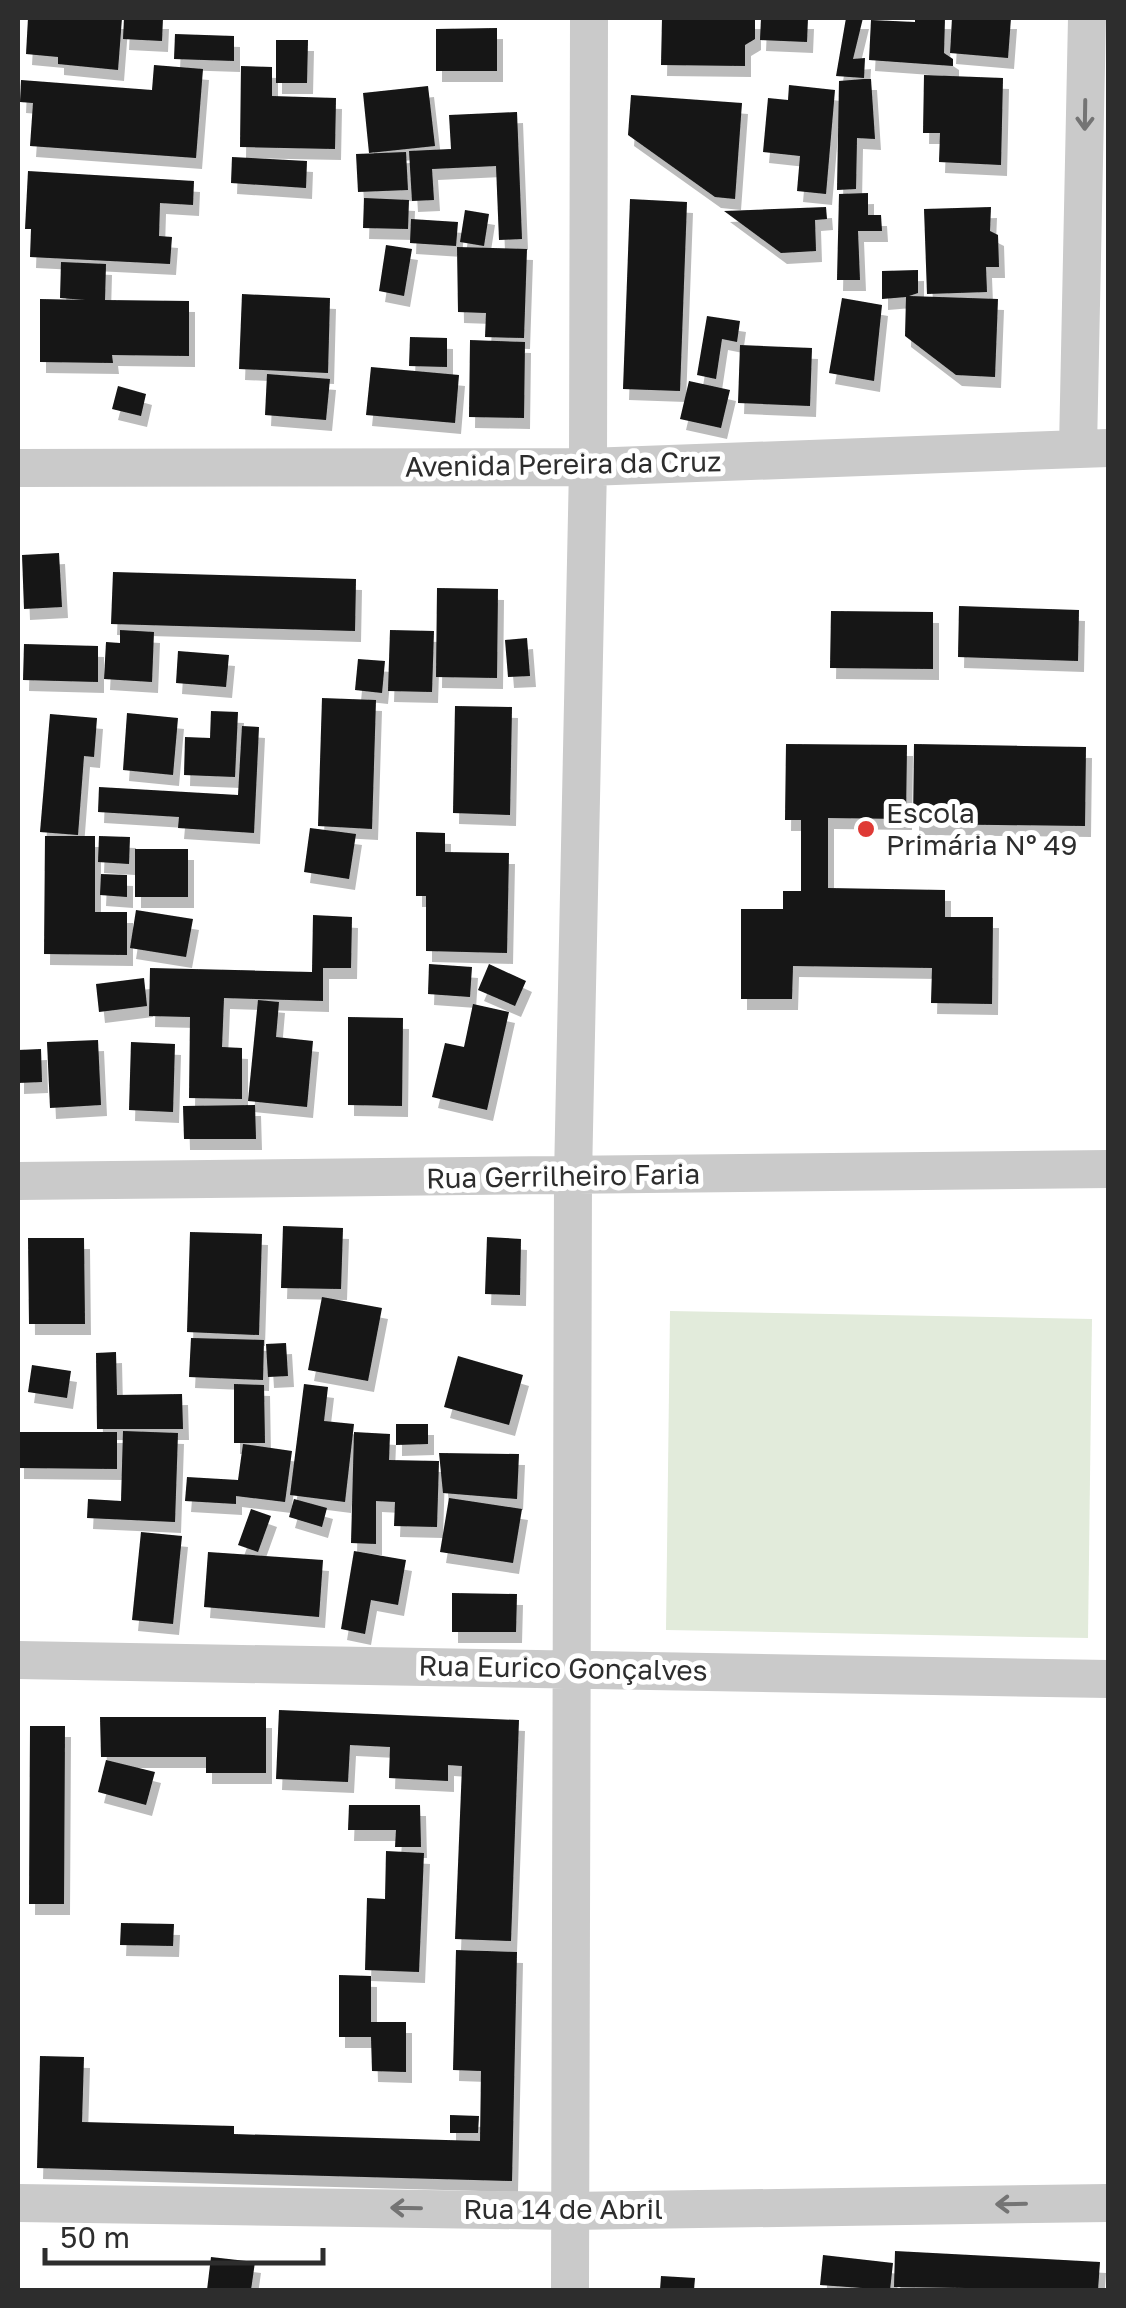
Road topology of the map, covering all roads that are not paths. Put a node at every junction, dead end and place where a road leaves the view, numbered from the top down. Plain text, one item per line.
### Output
1 (588, 18) edge
2 (1087, 18) edge
3 (1093, 448) edge
4 (588, 467) junction
5 (18, 468) edge
6 (1108, 1169) edge
7 (573, 1177) junction
8 (18, 1181) edge
9 (18, 1660) edge
10 (570, 1668) junction
11 (1108, 1679) edge
12 (18, 2203) edge
13 (1108, 2203) edge
14 (570, 2211) junction
15 (570, 2290) edge

1 - 4 street
2 -> 3 street
3 - 4 street, Avenida Pereira da Cruz
4 - 5 street, Avenida Pereira da Cruz
4 - 7 street
6 - 7 street, Rua Gerrilheiro Faria
7 - 8 street, Rua Gerrilheiro Faria
7 - 10 street
9 - 10 street, Rua Eurico Gonçalves
10 - 11 street, Rua Eurico Gonçalves
10 - 14 street
14 -> 12 street, Rua 14 de Abril
13 -> 14 street, Rua 14 de Abril
14 - 15 street

